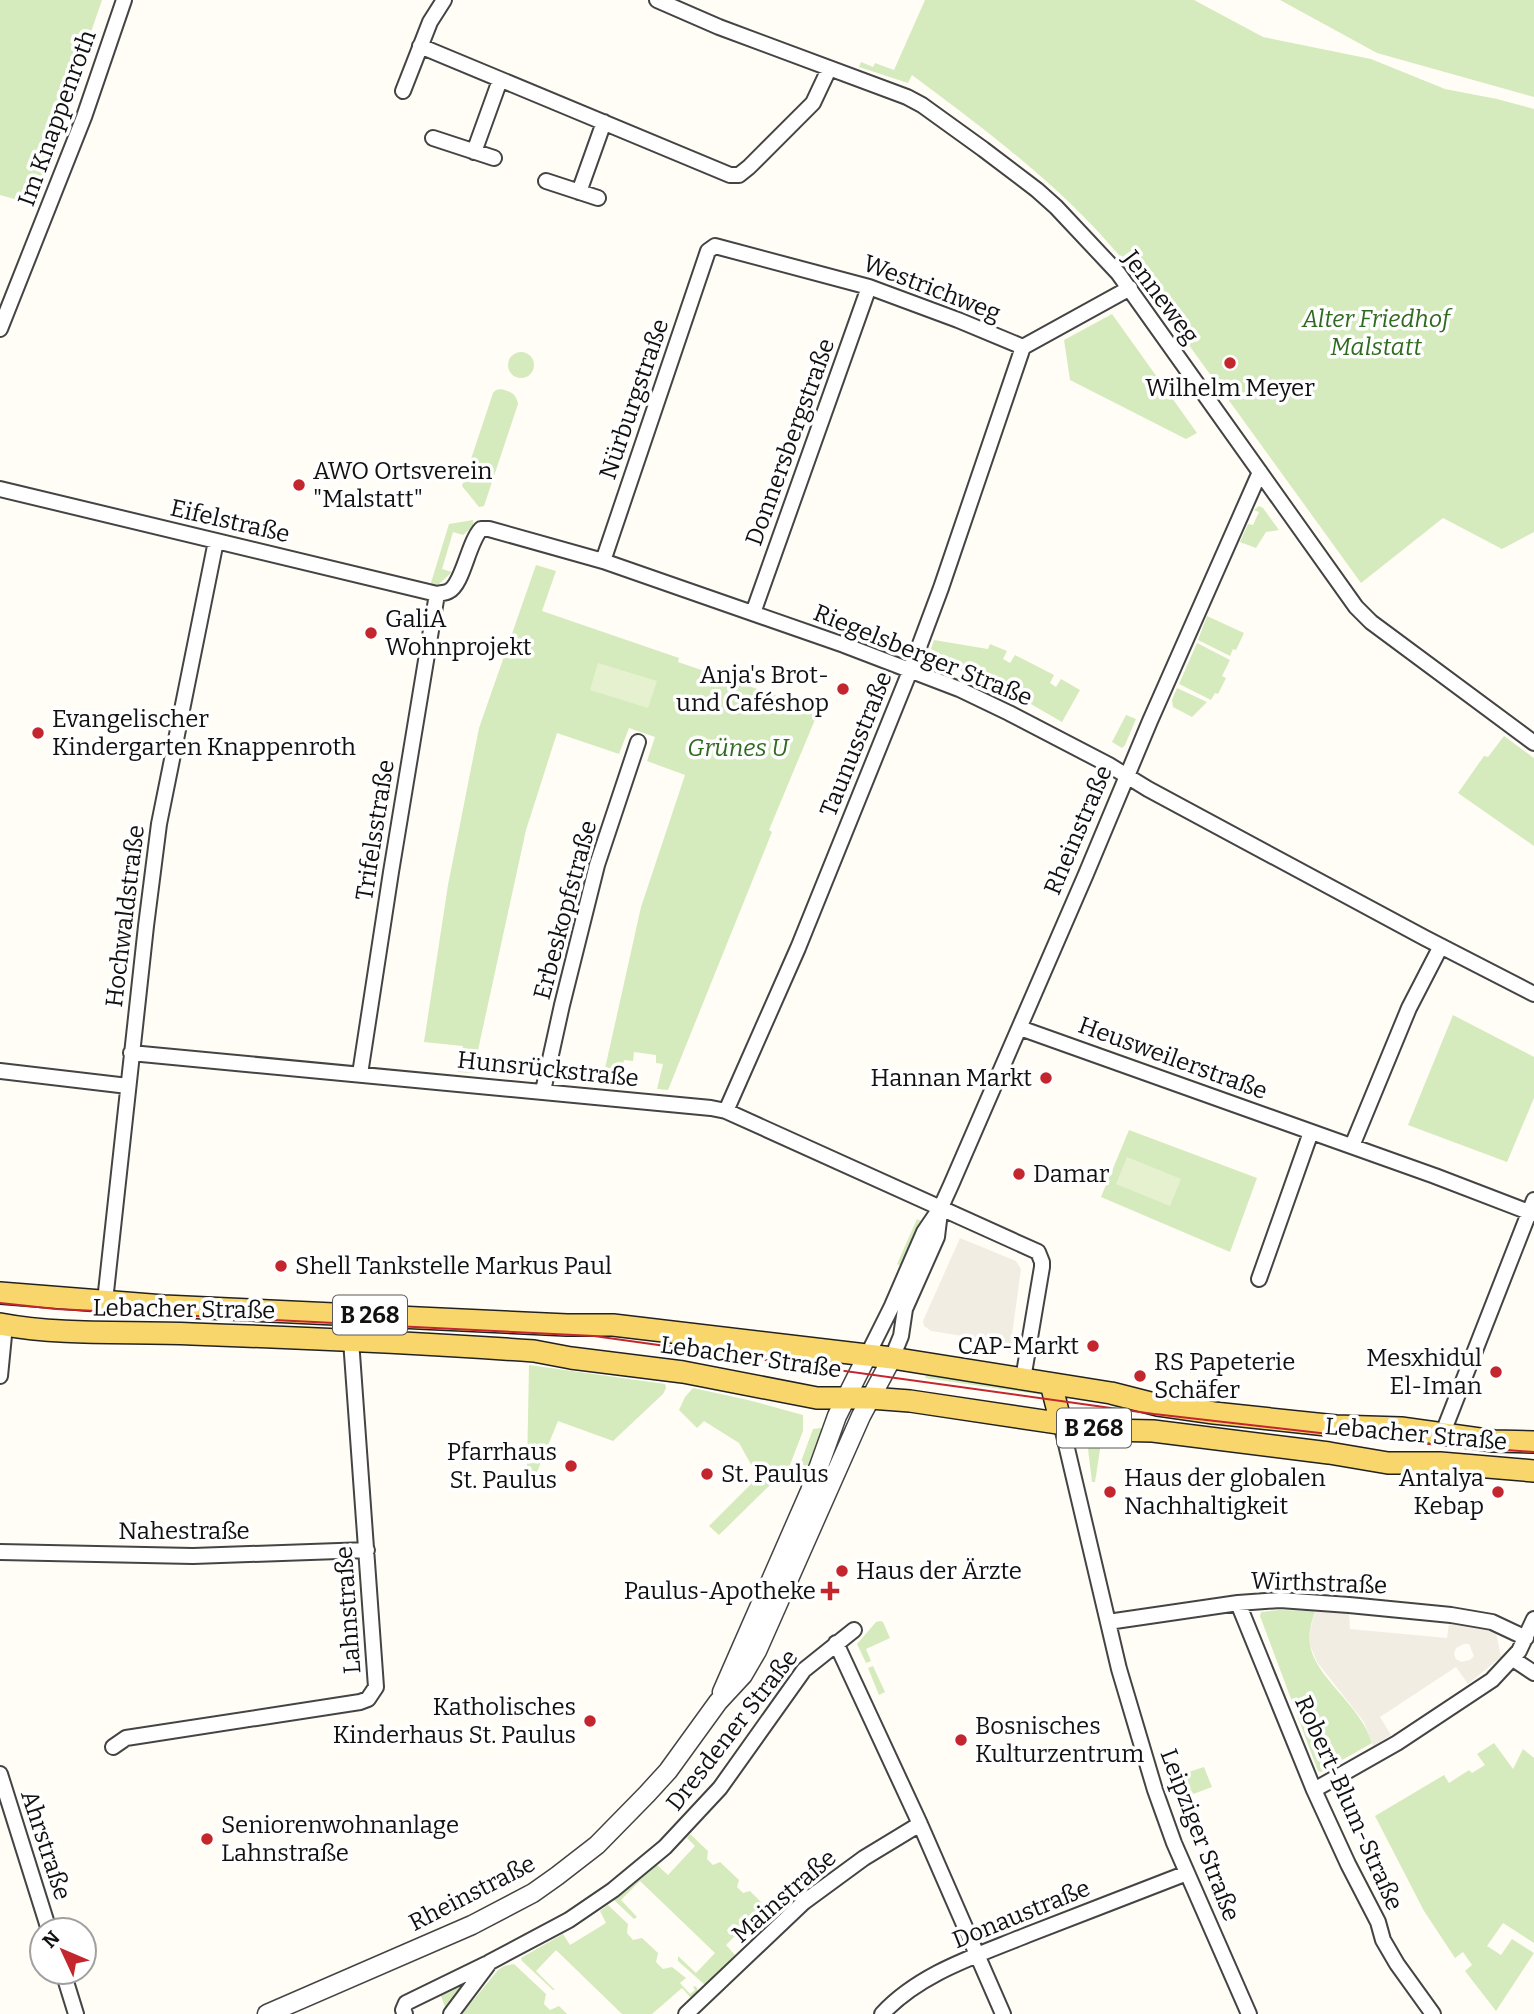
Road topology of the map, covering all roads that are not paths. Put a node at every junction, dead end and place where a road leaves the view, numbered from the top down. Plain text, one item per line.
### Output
1 (124, 0) edge
2 (444, 0) edge
3 (656, 0) edge
4 (420, 46) junction
5 (828, 69) junction
6 (500, 80) junction
7 (403, 91) dead end
8 (604, 122) junction
9 (433, 138) dead end
10 (474, 152) junction
11 (494, 158) dead end
12 (546, 181) dead end
13 (579, 192) junction
14 (598, 198) dead end
15 (708, 251) joint
16 (869, 287) junction
17 (1130, 288) junction
18 (0, 329) edge
19 (1023, 347) junction
20 (1260, 472) junction
21 (0, 489) edge
22 (216, 541) junction
23 (603, 561) junction
24 (444, 593) junction
25 (753, 613) junction
26 (910, 671) junction
27 (638, 742) dead end
28 (1534, 743) edge
29 (1127, 776) junction
30 (1441, 946) junction
31 (1534, 994) edge
32 (1020, 1028) junction
33 (131, 1053) junction
34 (0, 1071) edge
35 (360, 1074) junction
36 (128, 1086) junction
37 (543, 1091) junction
38 (726, 1111) junction
39 (1311, 1132) junction
40 (1352, 1146) junction
41 (941, 1208) junction
42 (1532, 1209) edge
43 (1259, 1279) dead end
44 (0, 1293) edge
45 (105, 1301) junction
46 (589, 1324) junction
47 (3, 1325) edge
48 (351, 1340) junction
49 (534, 1351) junction
50 (867, 1356) junction
51 (892, 1358) junction
52 (0, 1376) edge
53 (1023, 1379) junction
54 (1051, 1384) junction
55 (845, 1398) junction
56 (870, 1398) junction
57 (1062, 1423) junction
58 (1442, 1435) junction
59 (1534, 1442) edge
60 (1534, 1471) edge
61 (367, 1550) junction
62 (0, 1552) edge
63 (1238, 1603) junction
64 (1534, 1619) edge
65 (1108, 1622) junction
66 (854, 1630) dead end
67 (1526, 1637) junction
68 (836, 1643) junction
69 (1513, 1659) junction
70 (1534, 1673) edge
71 (718, 1702) junction
72 (113, 1747) dead end
73 (0, 1774) edge
74 (1314, 1790) junction
75 (920, 1824) junction
76 (1187, 1873) junction
77 (46, 1916) edge
78 (978, 1956) junction
79 (491, 1962) junction
80 (67, 1986) edge
81 (404, 2012) edge
82 (76, 2014) edge
83 (267, 2014) edge
84 (451, 2014) edge
85 (686, 2014) edge
86 (882, 2014) edge
87 (1003, 2014) edge
88 (1249, 2014) edge
89 (1433, 2014) edge

1 - 18 street, Im Knappenroth
2 - 4 street
3 - 5 street, Jenneweg
4 - 6 street
4 - 7 street
5 - 8 street
5 - 17 street, Jenneweg
6 - 8 street
6 - 10 street
8 - 13 street
9 - 10 street
10 - 11 street
12 - 13 street
13 - 14 street
15 - 16 street, Westrichweg
15 - 23 street, Nürburgstraße
16 - 19 street, Westrichweg
16 - 25 street, Donnersbergstraße
17 - 19 street, Westrichweg
17 - 20 street, Jenneweg
19 - 26 street, Taunusstraße
20 - 28 street, Jenneweg
20 - 29 street, Rheinstraße
21 - 22 street, Eifelstraße
22 - 24 street, Eifelstraße
22 - 33 street, Hochwaldstraße
23 - 24 street, Riegelsberger Straße
23 - 25 street, Riegelsberger Straße
24 - 35 street, Trifelsstraße
25 - 26 street, Riegelsberger Straße
26 - 29 street, Riegelsberger Straße
26 - 38 street, Taunusstraße
27 - 37 street, Erbeskopfstraße
29 - 30 street, Riegelsberger Straße
29 - 32 street, Rheinstraße
30 - 31 street, Riegelsberger Straße
30 - 40 street
32 - 39 street, Heusweilerstraße
32 - 41 street, Rheinstraße
33 - 35 street, Hunsrückstraße
33 - 36 street, Hochwaldstraße
34 - 36 street
35 - 37 street, Hunsrückstraße
36 - 45 street, Hochwaldstraße
37 - 38 street, Hunsrückstraße
38 - 41 street, Hunsrückstraße
39 - 40 street, Heusweilerstraße
39 - 43 street
40 - 42 street, Heusweilerstraße
41 - 50 street, Rheinstraße
41 - 51 street, Rheinstraße
41 - 53 street
42 - 58 street
44 - 45 main road, Lebacher Straße / B 268
45 - 46 main road, Lebacher Straße / B 268
46 - 49 main road, B 268
46 - 50 main road, Lebacher Straße / B 268
47 - 48 main road, Lebacher Straße / B 268
47 - 52 street
48 - 49 main road, Lebacher Straße / B 268
48 - 61 street, Lahnstraße
49 - 55 main road, Lebacher Straße / B 268
50 - 51 main road, Lebacher Straße / B 268
50 - 55 street, Rheinstraße
51 - 53 main road, Lebacher Straße / B 268
51 - 56 street, Rheinstraße
53 - 54 main road, Lebacher Straße / B 268
54 - 57 main road
54 - 58 main road, Lebacher Straße / B 268
55 - 56 main road, Lebacher Straße / B 268
55 - 71 street, Rheinstraße
56 - 57 main road, Lebacher Straße / B 268
56 - 71 street, Rheinstraße
57 - 60 main road, Lebacher Straße / B 268
57 - 65 street, Leipziger Straße
58 - 59 main road, Lebacher Straße / B 268
61 - 62 street, Nahestraße
61 - 72 street, Lahnstraße
63 - 65 street, Wirthstraße
63 - 67 street, Wirthstraße
63 - 74 street, Robert-Blum-Straße
64 - 67 street
65 - 76 street, Leipziger Straße
66 - 68 street, Dresdener Straße
67 - 69 street
68 - 75 street, Dresdener Straße
68 - 79 street, Dresdener Straße
69 - 70 street
69 - 74 street
71 - 83 street, Rheinstraße
73 - 77 street, Ahrstraße
74 - 89 street, Robert-Blum-Straße
75 - 78 street, Dresdener Straße
75 - 85 street, Mainstraße
76 - 78 street, Donaustraße
76 - 88 street, Leipziger Straße
78 - 86 street, Donaustraße
78 - 87 street, Dresdener Straße
79 - 81 street, Dresdener Straße
79 - 84 street, Dresdener Straße
80 - 82 street

